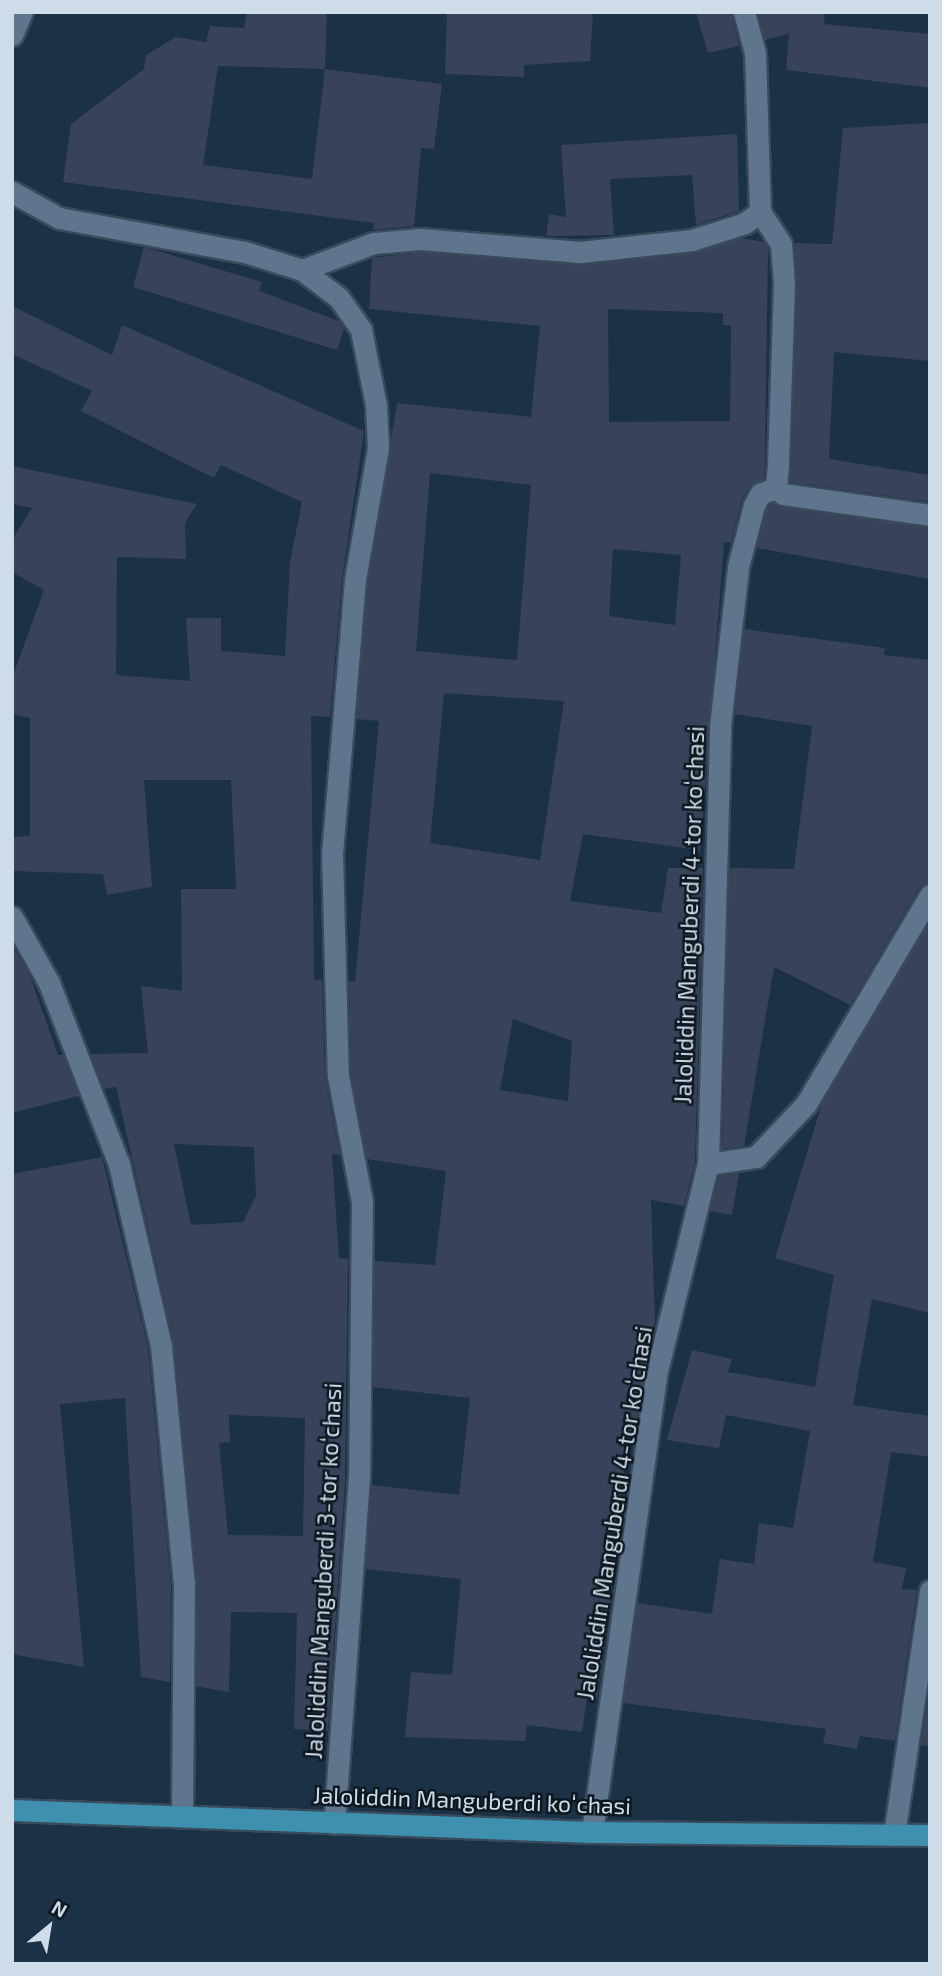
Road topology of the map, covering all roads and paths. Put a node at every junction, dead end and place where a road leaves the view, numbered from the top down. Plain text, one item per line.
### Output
1 (22, 12) edge
2 (744, 12) edge
3 (12, 35) edge
4 (12, 192) edge
5 (760, 212) junction
6 (302, 270) junction
7 (776, 488) junction
8 (930, 515) edge
9 (930, 895) edge
10 (12, 917) edge
11 (708, 1164) junction
12 (930, 1591) edge
13 (12, 1810) edge
14 (182, 1814) junction
15 (334, 1823) junction
16 (592, 1832) junction
17 (894, 1835) junction
18 (930, 1835) edge

1 - 3 street
2 - 5 street
4 - 6 street, Jaloliddin Manguberdi 3-tor koʻchasi
5 - 6 street
5 - 7 street
6 - 15 street, Jaloliddin Manguberdi 3-tor koʻchasi
7 - 8 street
7 - 11 street, Jaloliddin Manguberdi 4-tor koʻchasi
9 - 11 street
10 - 14 street
11 - 16 street, Jaloliddin Manguberdi 4-tor koʻchasi
12 - 17 street
13 - 14 main road, Jaloliddin Manguberdi koʻchasi
14 - 15 main road, Jaloliddin Manguberdi koʻchasi
15 - 16 main road, Jaloliddin Manguberdi koʻchasi
16 - 17 main road, Jaloliddin Manguberdi koʻchasi
17 - 18 main road, Jaloliddin Manguberdi koʻchasi

